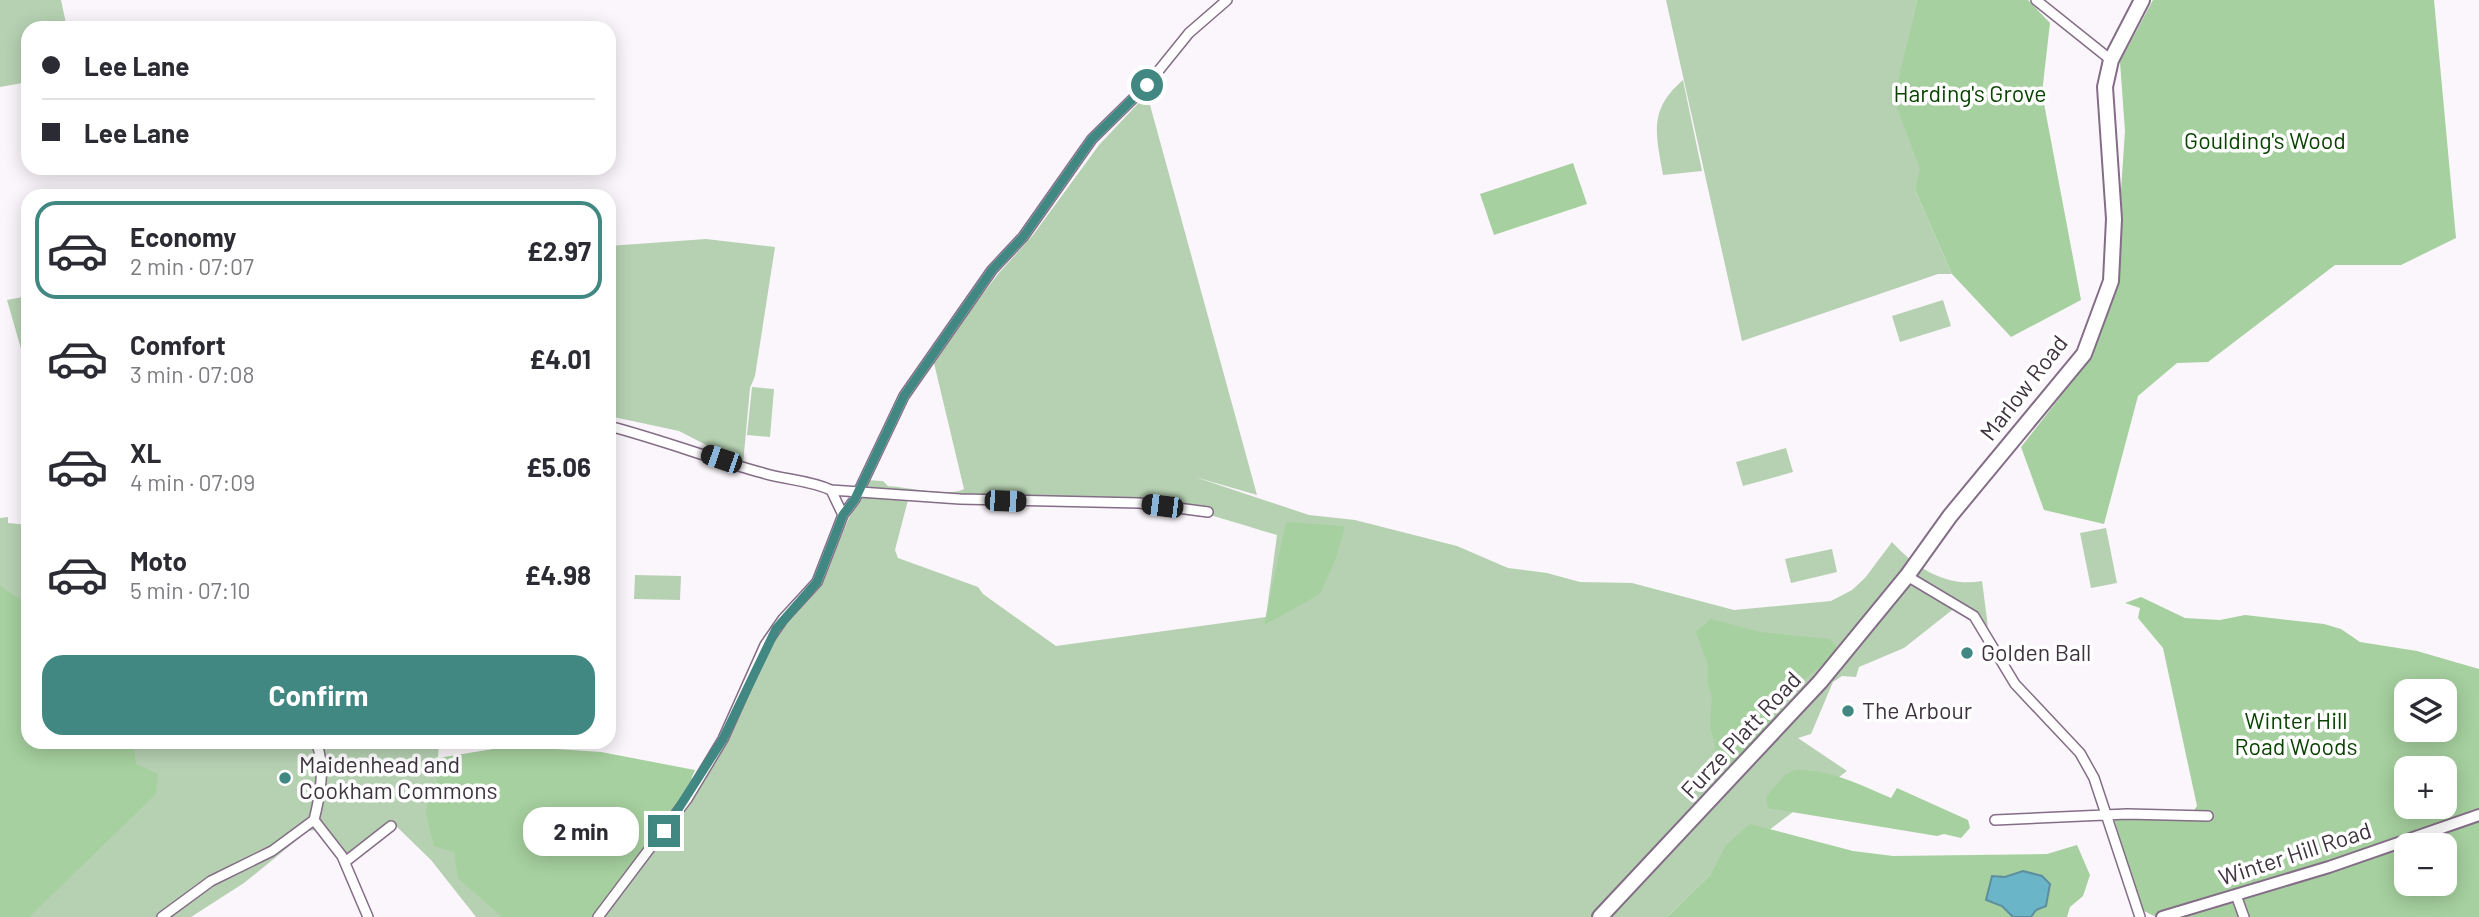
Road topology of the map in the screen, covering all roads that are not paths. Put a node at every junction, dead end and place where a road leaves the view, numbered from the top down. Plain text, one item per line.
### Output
1 (1227, 0) edge
2 (2036, 0) edge
3 (2142, 0) edge
4 (2111, 60) junction
5 (616, 428) edge
6 (831, 491) junction
7 (858, 491) junction
8 (1208, 512) dead end
9 (843, 515) junction
10 (1907, 576) junction
11 (318, 749) edge
12 (2107, 815) junction
13 (2479, 815) edge
14 (2208, 816) dead end
15 (314, 820) junction
16 (1995, 820) dead end
17 (391, 825) dead end
18 (345, 862) junction
19 (2236, 895) junction
20 (162, 917) edge
21 (368, 917) edge
22 (598, 917) edge
23 (1600, 917) edge
24 (2140, 917) edge
25 (2162, 917) edge
26 (2245, 917) edge

1 - 7 street
2 - 4 street
3 - 4 main road, Marlow Road
4 - 10 main road, Marlow Road
5 - 6 street
6 - 7 street
6 - 9 street
7 - 8 street
7 - 9 street
9 - 22 street
10 - 12 street
10 - 23 main road, Furze Platt Road
11 - 15 street
12 - 14 street
12 - 16 street
12 - 24 street
13 - 19 street, Winter Hill Road
15 - 18 street
15 - 20 street
17 - 18 street
18 - 21 street
19 - 25 street, Winter Hill Road
19 - 26 street

